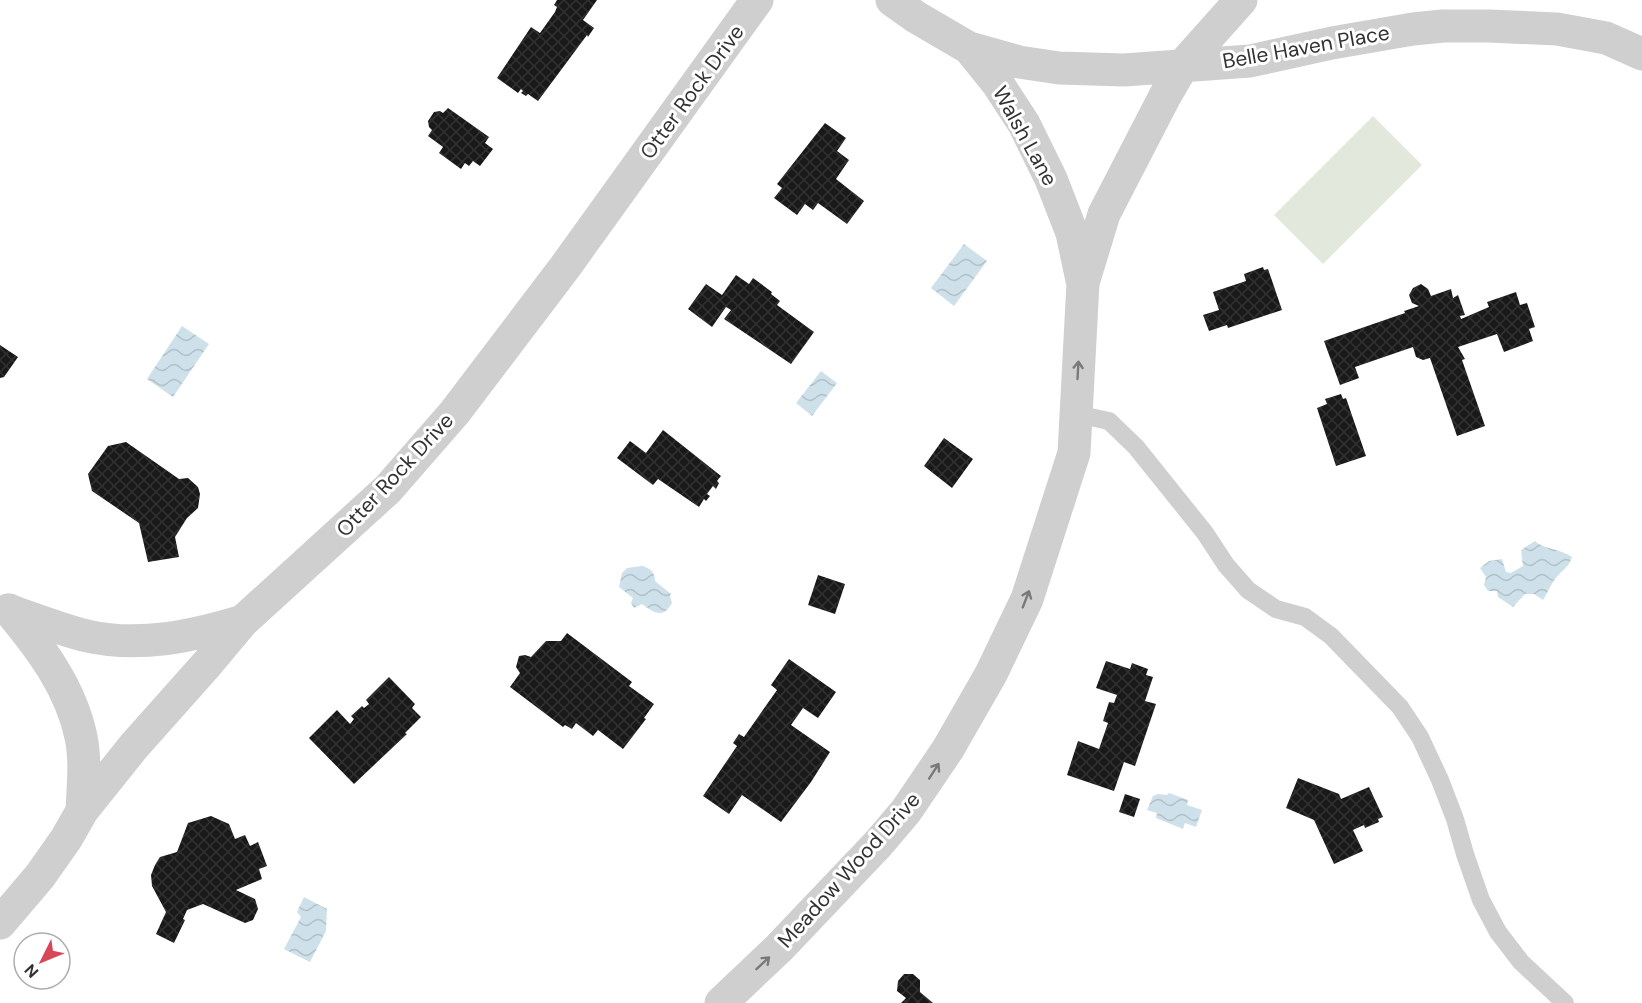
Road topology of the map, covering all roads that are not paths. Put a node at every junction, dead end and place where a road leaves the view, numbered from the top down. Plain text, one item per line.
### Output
1 (757, 0) edge
2 (892, 0) edge
3 (1241, 0) edge
4 (969, 48) junction
5 (1642, 54) edge
6 (1183, 65) junction
7 (1083, 283) junction
8 (1076, 414) junction
9 (4, 607) edge
10 (243, 621) junction
11 (82, 811) junction
12 (0, 923) edge
13 (721, 1003) edge
14 (1565, 1003) edge

1 - 10 street, Otter Rock Drive
2 - 4 street, Walsh Lane
3 - 6 street, Meadow Wood Drive
4 - 6 street, Belle Haven Place
4 - 7 street, Walsh Lane
5 - 6 street, Belle Haven Place
6 - 7 street, Meadow Wood Drive
8 -> 7 street, Meadow Wood Drive
13 -> 8 street, Meadow Wood Drive
8 - 14 lane
9 - 10 street
9 - 11 street
10 - 11 street, Otter Rock Drive
11 - 12 street, Otter Rock Drive

